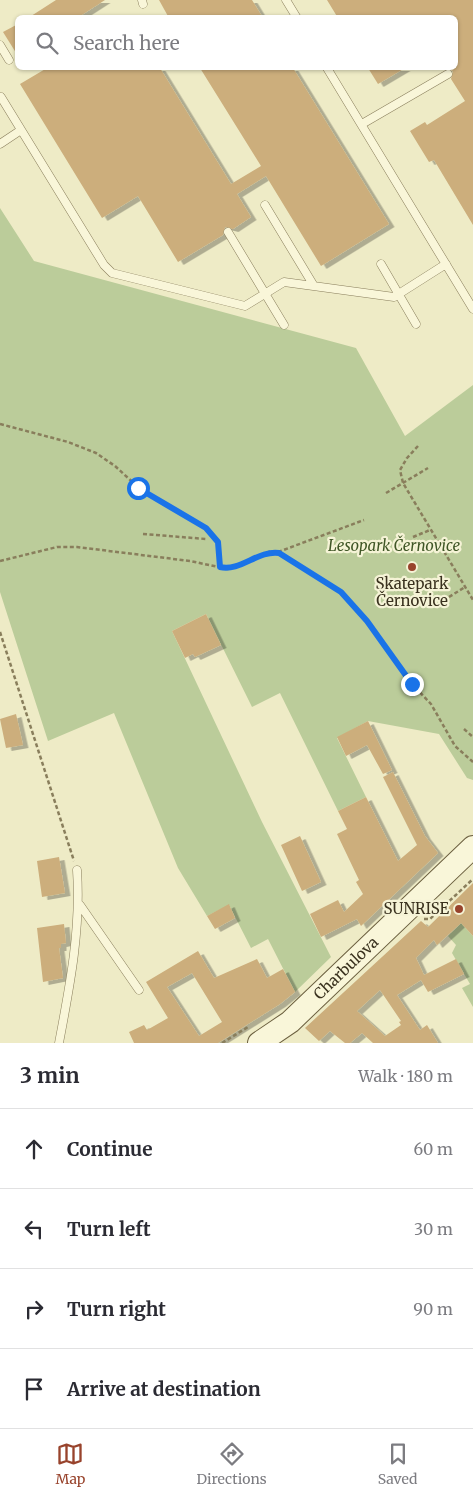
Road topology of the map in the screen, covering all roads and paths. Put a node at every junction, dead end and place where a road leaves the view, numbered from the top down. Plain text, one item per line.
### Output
1 (286, 0) edge
2 (295, 15) edge
3 (0, 45) edge
4 (9, 60) dead end
5 (329, 70) edge
6 (448, 74) dead end
7 (1, 97) dead end
8 (362, 124) junction
9 (21, 130) junction
10 (0, 144) edge
11 (265, 205) dead end
12 (228, 232) dead end
13 (381, 264) dead end
14 (446, 264) junction
15 (314, 286) junction
16 (265, 294) junction
17 (399, 294) junction
18 (473, 310) edge
19 (416, 324) dead end
20 (284, 325) dead end
21 (0, 424) edge
22 (418, 446) dead end
23 (428, 468) dead end
24 (402, 483) junction
25 (386, 493) dead end
26 (364, 520) dead end
27 (430, 530) junction
28 (143, 534) dead end
29 (413, 538) dead end
30 (206, 539) dead end
31 (276, 552) junction
32 (0, 561) edge
33 (220, 567) junction
34 (465, 587) junction
35 (449, 596) dead end
36 (473, 600) edge
37 (0, 632) edge
38 (464, 729) dead end
39 (473, 737) edge
40 (473, 762) edge
41 (473, 848) edge
42 (77, 870) joint
43 (80, 905) junction
44 (139, 990) dead end
45 (59, 1043) edge
46 (259, 1043) edge

1 - 2 lane
3 - 4 lane
5 - 8 lane
6 - 8 lane
7 - 9 lane
8 - 14 lane
9 - 10 lane
9 - 16 lane
11 - 15 lane
12 - 16 lane
13 - 17 lane
14 - 17 lane
14 - 18 lane
15 - 16 lane
15 - 17 lane
16 - 20 lane
17 - 19 lane
21 - 33 path
22 - 24 path
23 - 24 path
24 - 25 path
24 - 27 path
26 - 31 path
27 - 29 path
27 - 34 path
28 - 30 path
31 - 33 path
31 - 40 path
32 - 33 path
34 - 35 path
34 - 36 path
37 - 42 path
38 - 39 path
41 - 46 street, Charbulova
42 - 43 lane
43 - 44 lane
43 - 45 lane

